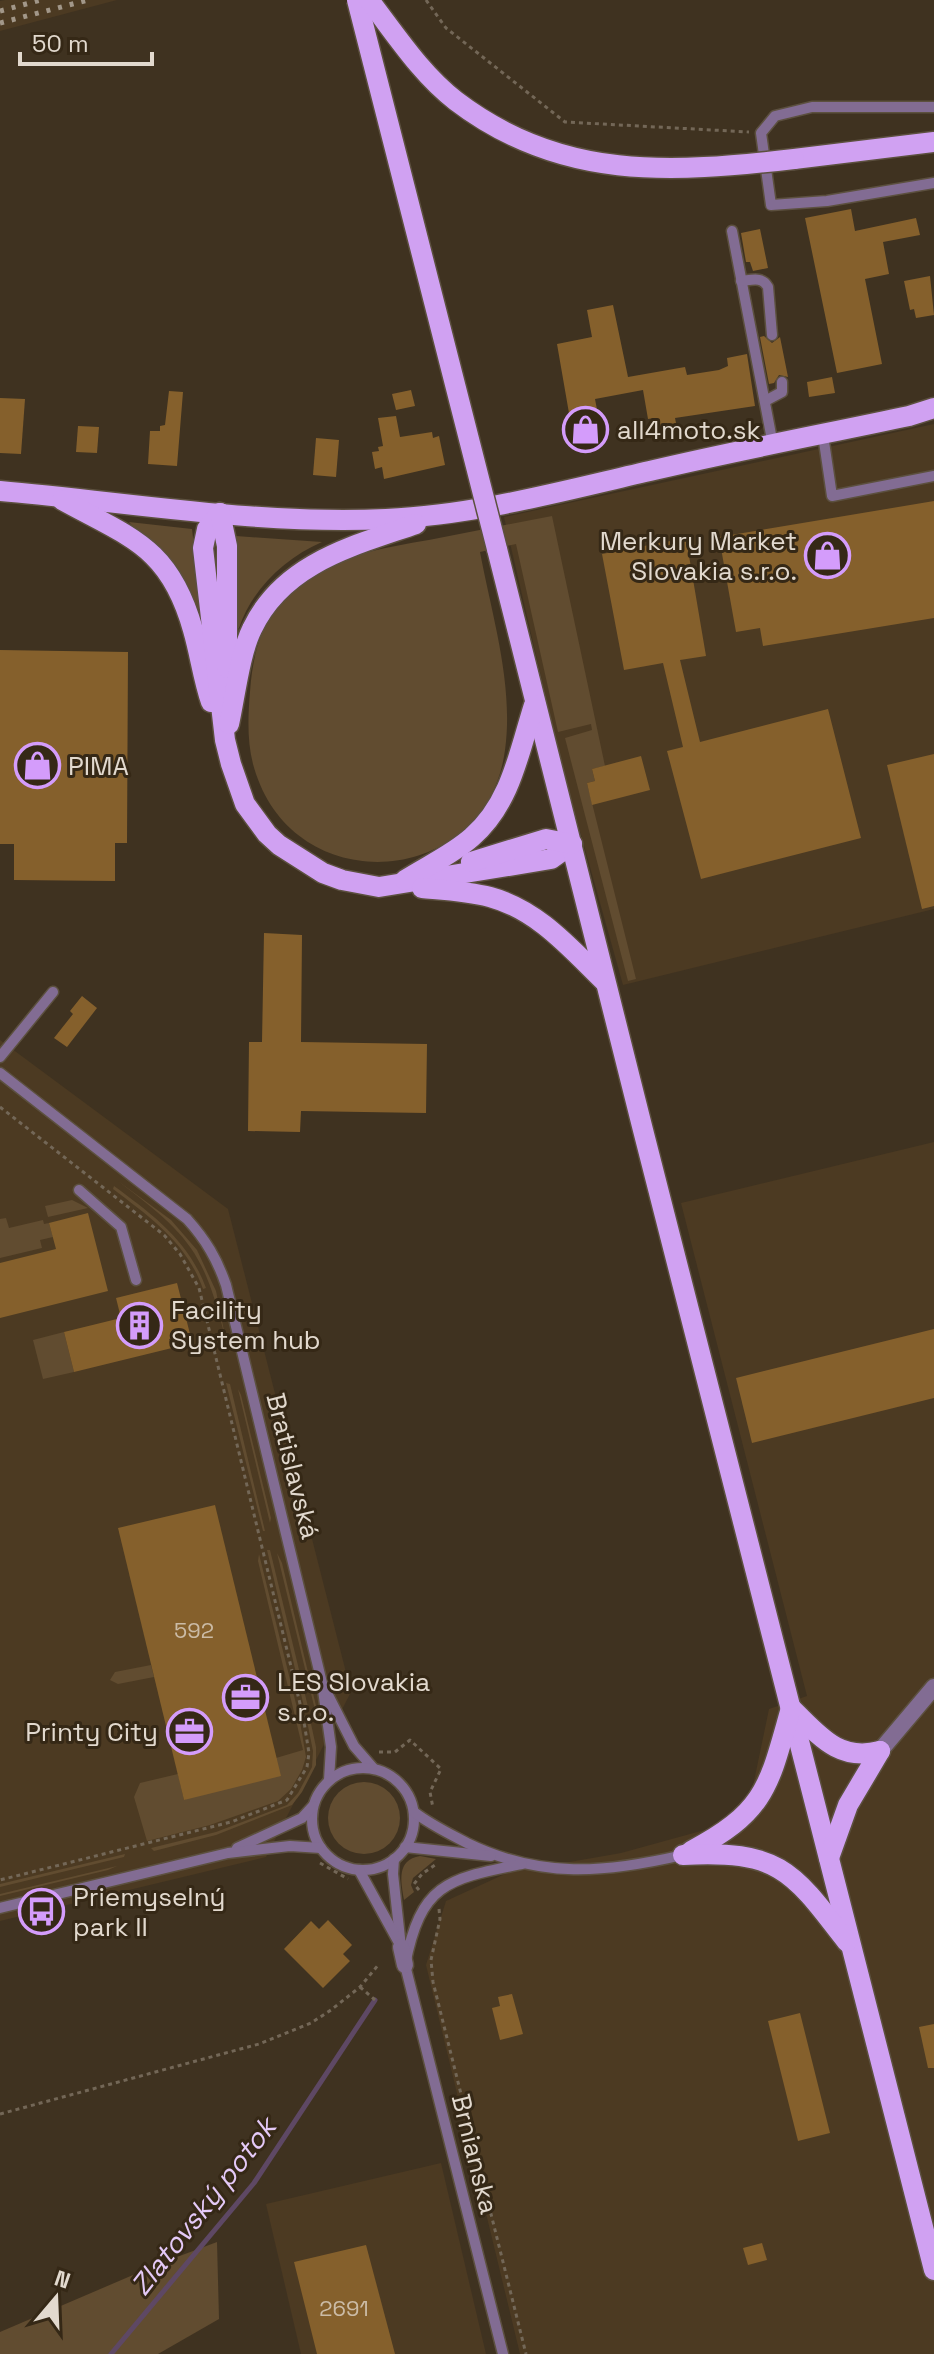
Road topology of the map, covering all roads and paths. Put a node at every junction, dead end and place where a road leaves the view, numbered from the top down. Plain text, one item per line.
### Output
1 (357, 0) edge
2 (369, 0) edge
3 (426, 0) edge
4 (934, 107) edge
5 (761, 133) junction
6 (934, 142) edge
7 (934, 183) edge
8 (732, 231) dead end
9 (741, 281) junction
10 (772, 335) dead end
11 (782, 382) dead end
12 (765, 401) junction
13 (934, 408) edge
14 (823, 435) junction
15 (773, 445) junction
16 (934, 476) edge
17 (0, 491) edge
18 (55, 496) junction
19 (220, 513) junction
20 (446, 514) junction
21 (535, 705) junction
22 (225, 740) junction
23 (572, 844) junction
24 (394, 886) junction
25 (605, 982) junction
26 (53, 992) dead end
27 (0, 1057) edge
28 (0, 1073) edge
29 (0, 1107) edge
30 (79, 1190) dead end
31 (136, 1280) dead end
32 (214, 1305) dead end
33 (204, 1308) junction
34 (184, 1312) dead end
35 (322, 1683) junction
36 (934, 1687) edge
37 (791, 1708) junction
38 (373, 1749) dead end
39 (880, 1751) junction
40 (374, 1769) junction
41 (329, 1780) junction
42 (313, 1806) junction
43 (414, 1812) junction
44 (439, 1814) dead end
45 (405, 1847) junction
46 (321, 1848) junction
47 (228, 1853) junction
48 (683, 1855) junction
49 (496, 1857) junction
50 (829, 1858) junction
51 (394, 1859) junction
52 (315, 1860) dead end
53 (438, 1862) dead end
54 (522, 1864) junction
55 (359, 1870) junction
56 (0, 1880) edge
57 (354, 1882) dead end
58 (419, 1891) dead end
59 (0, 1908) edge
60 (441, 1914) dead end
61 (401, 1947) junction
62 (852, 1948) junction
63 (379, 1964) dead end
64 (405, 1965) junction
65 (360, 1987) junction
66 (375, 2000) dead end
67 (0, 2114) edge
68 (934, 2270) edge
69 (503, 2354) edge
70 (526, 2354) edge

1 - 21 main road, bridge
2 - 6 main road, bridge
3 - 5 path
4 - 5 lane
5 - 7 lane
8 - 9 lane
9 - 10 lane
9 - 12 lane
11 - 12 lane
12 - 15 lane
13 - 14 main road
14 - 15 main road
14 - 16 lane
15 - 20 main road
17 - 18 main road
18 - 19 main road
18 - 22 main road
19 - 20 main road
19 - 22 main road
20 - 22 main road
21 - 23 main road
21 - 24 main road
22 - 24 main road
23 - 24 main road
23 - 25 main road
24 - 25 main road
25 - 37 main road
26 - 27 lane
28 - 35 lane, Bratislavská
29 - 33 path
30 - 31 lane
32 - 33 path
33 - 34 path
33 - 56 path
35 - 40 lane
35 - 41 lane
36 - 39 street
37 - 39 main road
37 - 48 main road
37 - 50 main road
38 - 44 path
39 - 50 main road
40 - 41 lane
40 - 43 lane
41 - 42 lane
42 - 46 lane
42 - 47 lane
43 - 45 lane
43 - 49 lane
45 - 49 lane
45 - 51 lane
46 - 47 lane
46 - 55 lane
47 - 59 lane
48 - 54 lane
48 - 62 main road
49 - 54 lane
50 - 62 main road
51 - 55 lane
51 - 61 lane
52 - 57 path
53 - 58 path
54 - 64 lane
55 - 61 lane
60 - 70 path
61 - 64 street
62 - 68 main road
63 - 65 path
64 - 69 lane, Brnianska
65 - 66 path
65 - 67 path

